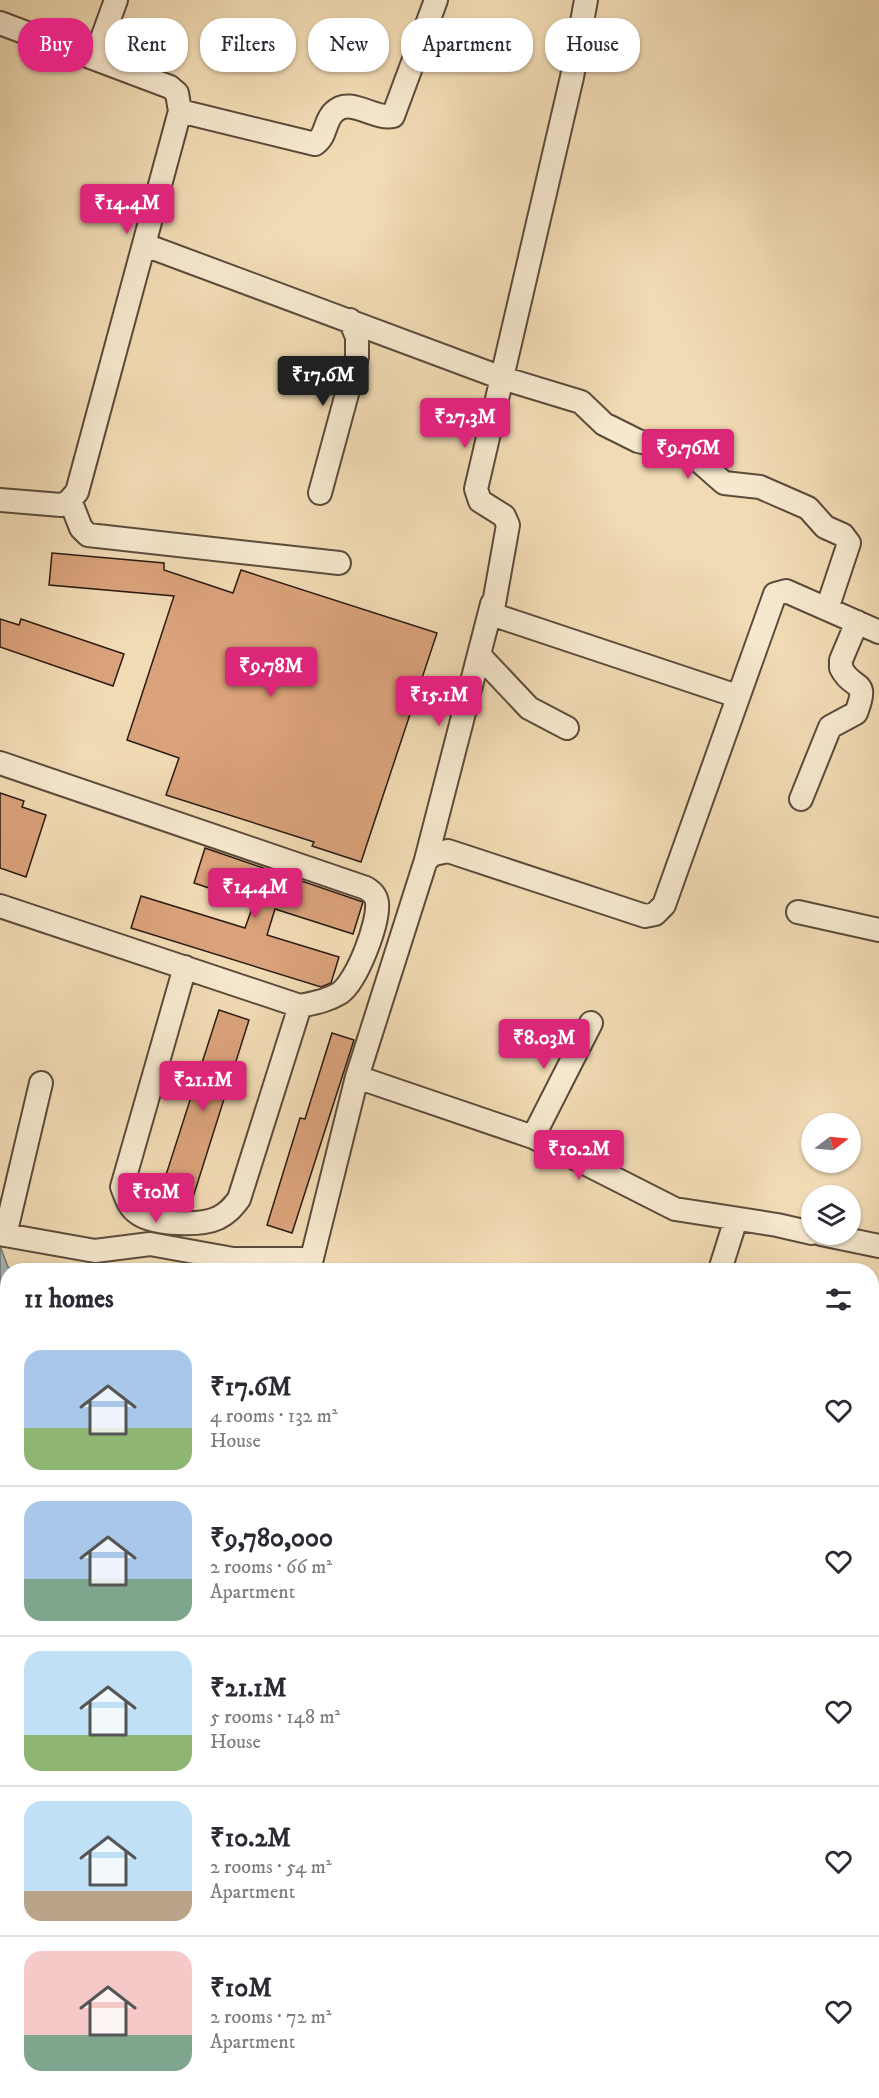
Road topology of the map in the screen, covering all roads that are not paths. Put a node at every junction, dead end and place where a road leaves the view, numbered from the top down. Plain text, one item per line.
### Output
1 (116, 0) edge
2 (436, 0) edge
3 (586, 0) edge
4 (1, 28) edge
5 (95, 58) junction
6 (180, 111) junction
7 (145, 245) junction
8 (350, 320) junction
9 (502, 378) junction
10 (320, 493) dead end
11 (0, 500) edge
12 (70, 500) junction
13 (339, 563) dead end
14 (492, 604) junction
15 (827, 609) junction
16 (857, 622) junction
17 (879, 632) edge
18 (478, 655) junction
19 (736, 696) junction
20 (567, 728) dead end
21 (0, 763) edge
22 (801, 799) dead end
23 (426, 860) junction
24 (0, 906) edge
25 (798, 912) dead end
26 (879, 930) edge
27 (185, 967) junction
28 (300, 1006) junction
29 (591, 1023) dead end
30 (357, 1077) junction
31 (41, 1083) dead end
32 (533, 1137) junction
33 (736, 1219) junction
34 (801, 1231) edge
35 (3, 1234) edge
36 (861, 1242) edge
37 (879, 1246) edge
38 (284, 1263) edge
39 (310, 1263) edge
40 (722, 1263) edge

1 - 5 street
2 - 6 street
3 - 9 street
4 - 5 street
5 - 6 street
6 - 7 street
7 - 8 street
7 - 12 street
8 - 9 street
8 - 10 street
9 - 14 street
9 - 15 street
11 - 12 street
12 - 13 street
14 - 18 street
14 - 19 street
15 - 16 street
15 - 19 street
16 - 17 street
16 - 22 street
18 - 20 street
18 - 23 street
19 - 23 street
21 - 28 street
23 - 30 street
24 - 27 street
25 - 26 street
27 - 28 street
27 - 28 street
29 - 32 street
30 - 32 street
30 - 39 street
31 - 35 street
32 - 33 street
33 - 34 street
33 - 40 street
35 - 38 street
36 - 37 street

